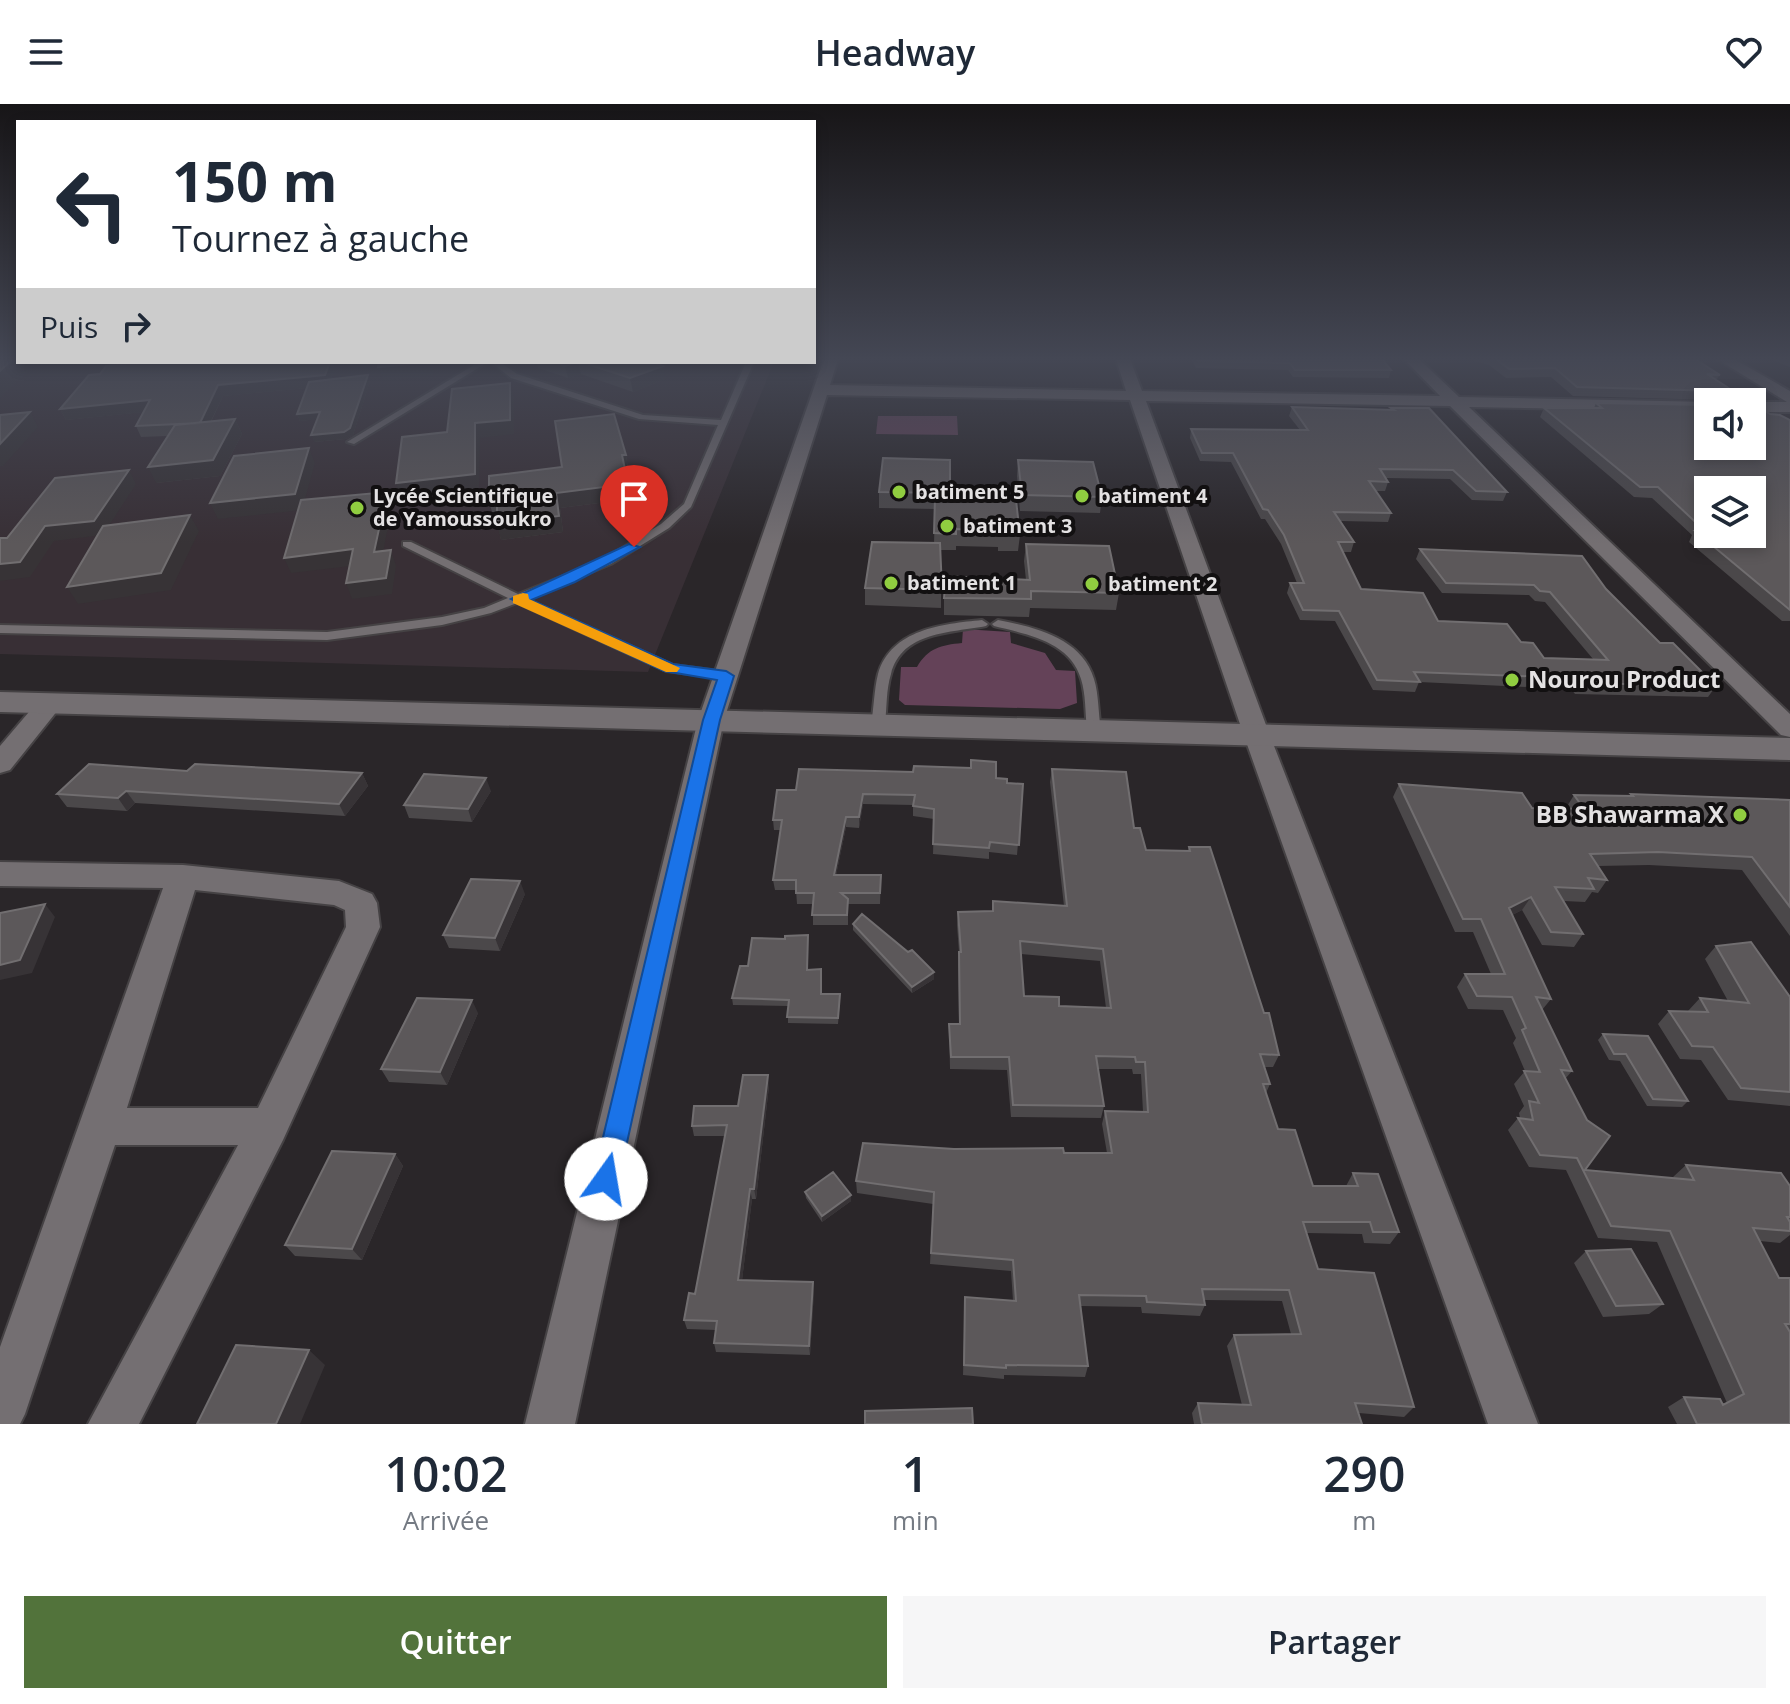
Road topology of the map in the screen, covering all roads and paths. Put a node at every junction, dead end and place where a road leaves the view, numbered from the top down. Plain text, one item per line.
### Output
1 (387, 421) edge
2 (691, 421) edge
3 (811, 421) edge
4 (1144, 421) edge
5 (1474, 421) edge
6 (724, 423) joint
7 (351, 442) dead end
8 (407, 544) dead end
9 (518, 599) junction
10 (982, 624) dead end
11 (998, 624) dead end
12 (0, 629) edge
13 (726, 676) junction
14 (0, 702) edge
15 (49, 705) junction
16 (711, 720) junction
17 (878, 724) junction
18 (1094, 729) junction
19 (1790, 729) edge
20 (1256, 733) junction
21 (1790, 749) edge
22 (0, 764) edge
23 (0, 874) edge
24 (183, 877) junction
25 (101, 1126) junction
26 (269, 1127) junction
27 (0, 1414) edge
28 (113, 1424) edge
29 (550, 1424) edge
30 (1513, 1424) edge

1 - 7 lane
2 - 6 lane
3 - 13 street
4 - 20 street
5 - 19 street
6 - 9 lane
8 - 9 lane
9 - 12 lane
9 - 13 lane
10 - 17 lane
11 - 18 lane
13 - 16 street
14 - 15 street
15 - 16 street
15 - 22 street
16 - 17 street
16 - 29 street
17 - 18 street
18 - 20 street
20 - 21 street
20 - 30 street
23 - 24 street
24 - 25 street
24 - 26 street
25 - 26 street
25 - 27 street
26 - 28 street

